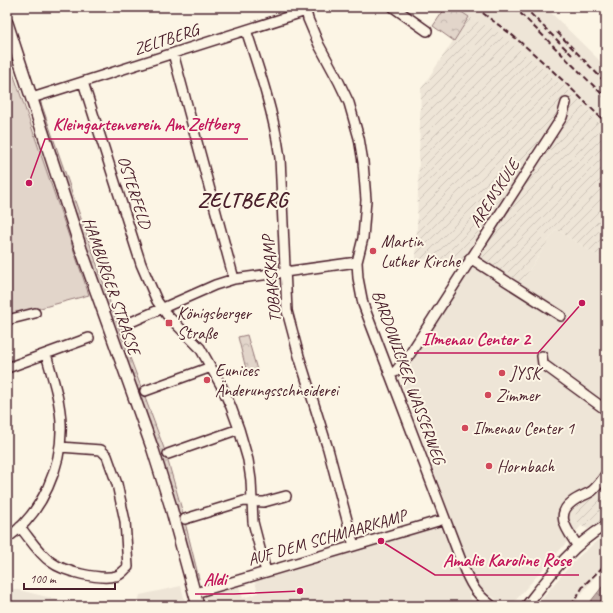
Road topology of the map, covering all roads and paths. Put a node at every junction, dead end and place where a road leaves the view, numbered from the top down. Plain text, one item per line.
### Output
1 (393, 7) edge
2 (306, 9) edge
3 (7, 23) edge
4 (246, 30) junction
5 (427, 31) dead end
6 (173, 53) junction
7 (83, 82) junction
8 (32, 98) junction
9 (566, 103) dead end
10 (470, 258) junction
11 (357, 262) junction
12 (284, 272) junction
13 (234, 279) junction
14 (162, 309) junction
15 (35, 313) dead end
16 (561, 316) dead end
17 (7, 320) edge
18 (89, 338) dead end
19 (130, 339) dead end
20 (46, 354) junction
21 (542, 356) dead end
22 (211, 366) junction
23 (7, 368) edge
24 (389, 373) junction
25 (145, 391) dead end
26 (606, 410) edge
27 (239, 429) junction
28 (60, 446) junction
29 (168, 454) dead end
30 (606, 474) edge
31 (286, 496) dead end
32 (251, 502) junction
33 (185, 519) dead end
34 (445, 519) junction
35 (606, 524) edge
36 (20, 528) junction
37 (7, 538) edge
38 (577, 545) junction
39 (354, 546) junction
40 (185, 560) junction
41 (266, 572) junction
42 (195, 593) junction
43 (191, 606) edge
44 (198, 606) edge
45 (492, 606) edge
46 (526, 606) edge

1 - 5 street
2 - 4 street, ZELTBERG
2 - 11 street, BARDOWICKER WASSERWEG
3 - 8 main road, HAMBURGER STRASSE
4 - 6 street, ZELTBERG
4 - 12 street, TOBAKSKAMP
6 - 7 street, ZELTBERG
6 - 13 street
7 - 8 street, ZELTBERG
7 - 14 street, OSTERFELD
8 - 40 main road, HAMBURGER STRASSE
9 - 10 street, ARENSKULE
10 - 16 street
10 - 24 street, ARENSKULE
11 - 12 street
11 - 24 street, BARDOWICKER WASSERWEG
12 - 13 street
12 - 39 street, TOBAKSKAMP
13 - 14 street
14 - 19 street
14 - 22 street
15 - 17 street
18 - 20 street
20 - 23 street
20 - 28 street
21 - 26 street
22 - 25 street
22 - 27 street
24 - 34 street, BARDOWICKER WASSERWEG
27 - 29 street
27 - 32 street
28 - 36 street
28 - 36 street
30 - 38 street
31 - 32 street
32 - 33 street
32 - 41 street
34 - 39 street, AUF DEM SCHMAARKAMP
34 - 45 street, BARDOWICKER WASSERWEG
35 - 38 street
36 - 37 street
38 - 46 street
39 - 41 street, AUF DEM SCHMAARKAMP
40 - 42 main road
40 - 43 main road
41 - 42 street, AUF DEM SCHMAARKAMP
42 - 44 main road

